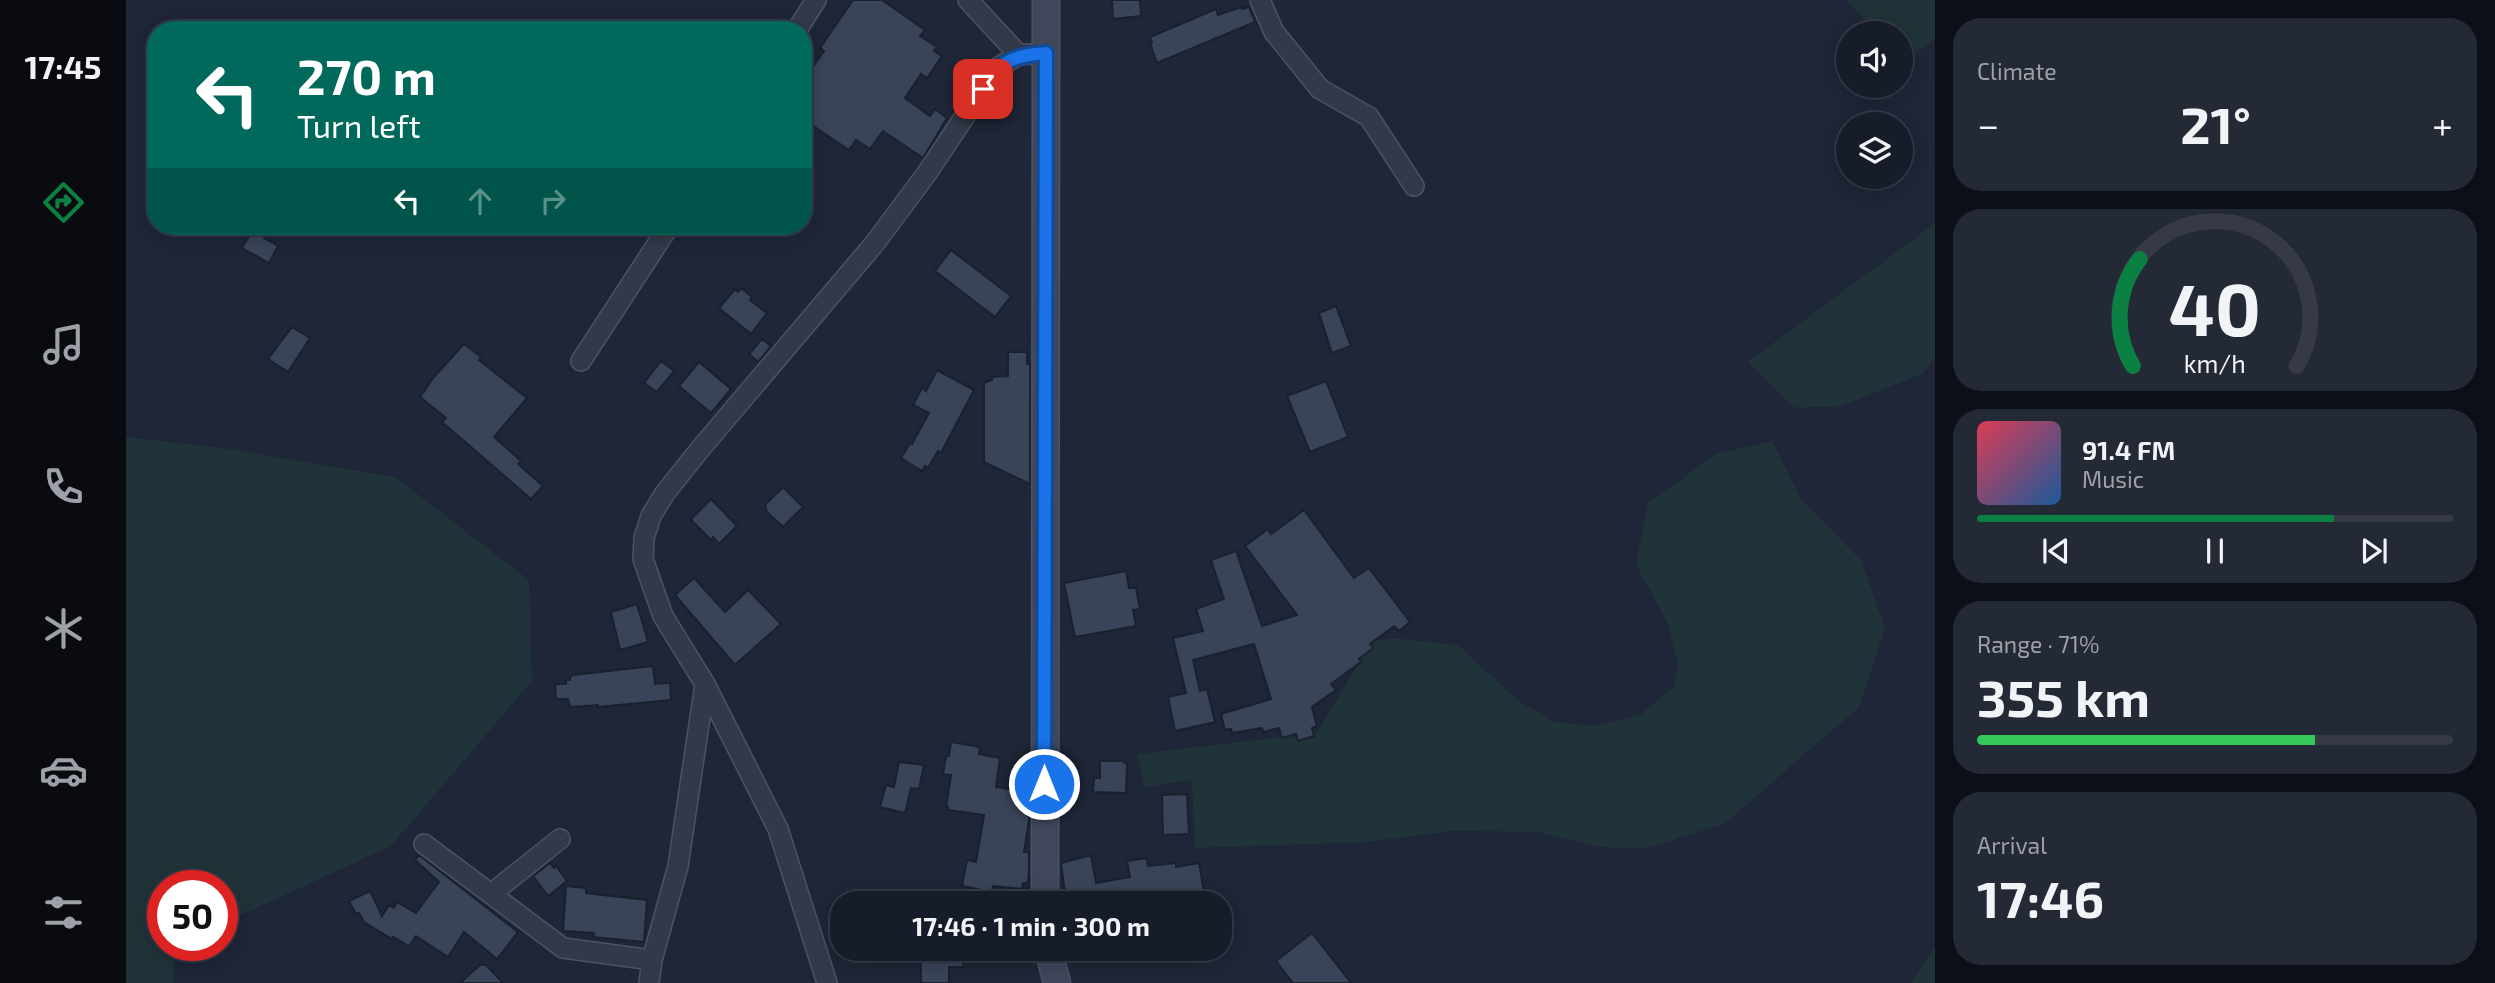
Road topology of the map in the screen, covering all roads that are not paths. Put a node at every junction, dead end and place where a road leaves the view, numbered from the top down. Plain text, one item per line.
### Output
1 (816, 0) edge
2 (968, 0) edge
3 (1046, 0) edge
4 (1260, 0) edge
5 (803, 21) edge
6 (1046, 53) junction
7 (1019, 55) junction
8 (1414, 186) dead end
9 (663, 235) edge
10 (581, 361) dead end
11 (705, 684) junction
12 (560, 839) dead end
13 (424, 844) dead end
14 (1045, 891) edge
15 (491, 894) junction
16 (652, 960) junction
17 (1051, 961) edge
18 (649, 983) edge
19 (827, 983) edge
20 (1057, 983) edge

1 - 5 street
2 - 7 street
3 - 6 main road
4 - 8 street
6 - 7 street
6 - 14 main road
7 - 11 street
9 - 10 street
11 - 16 street
11 - 19 street
12 - 15 street
13 - 15 street
15 - 16 street
16 - 18 street
17 - 20 main road

